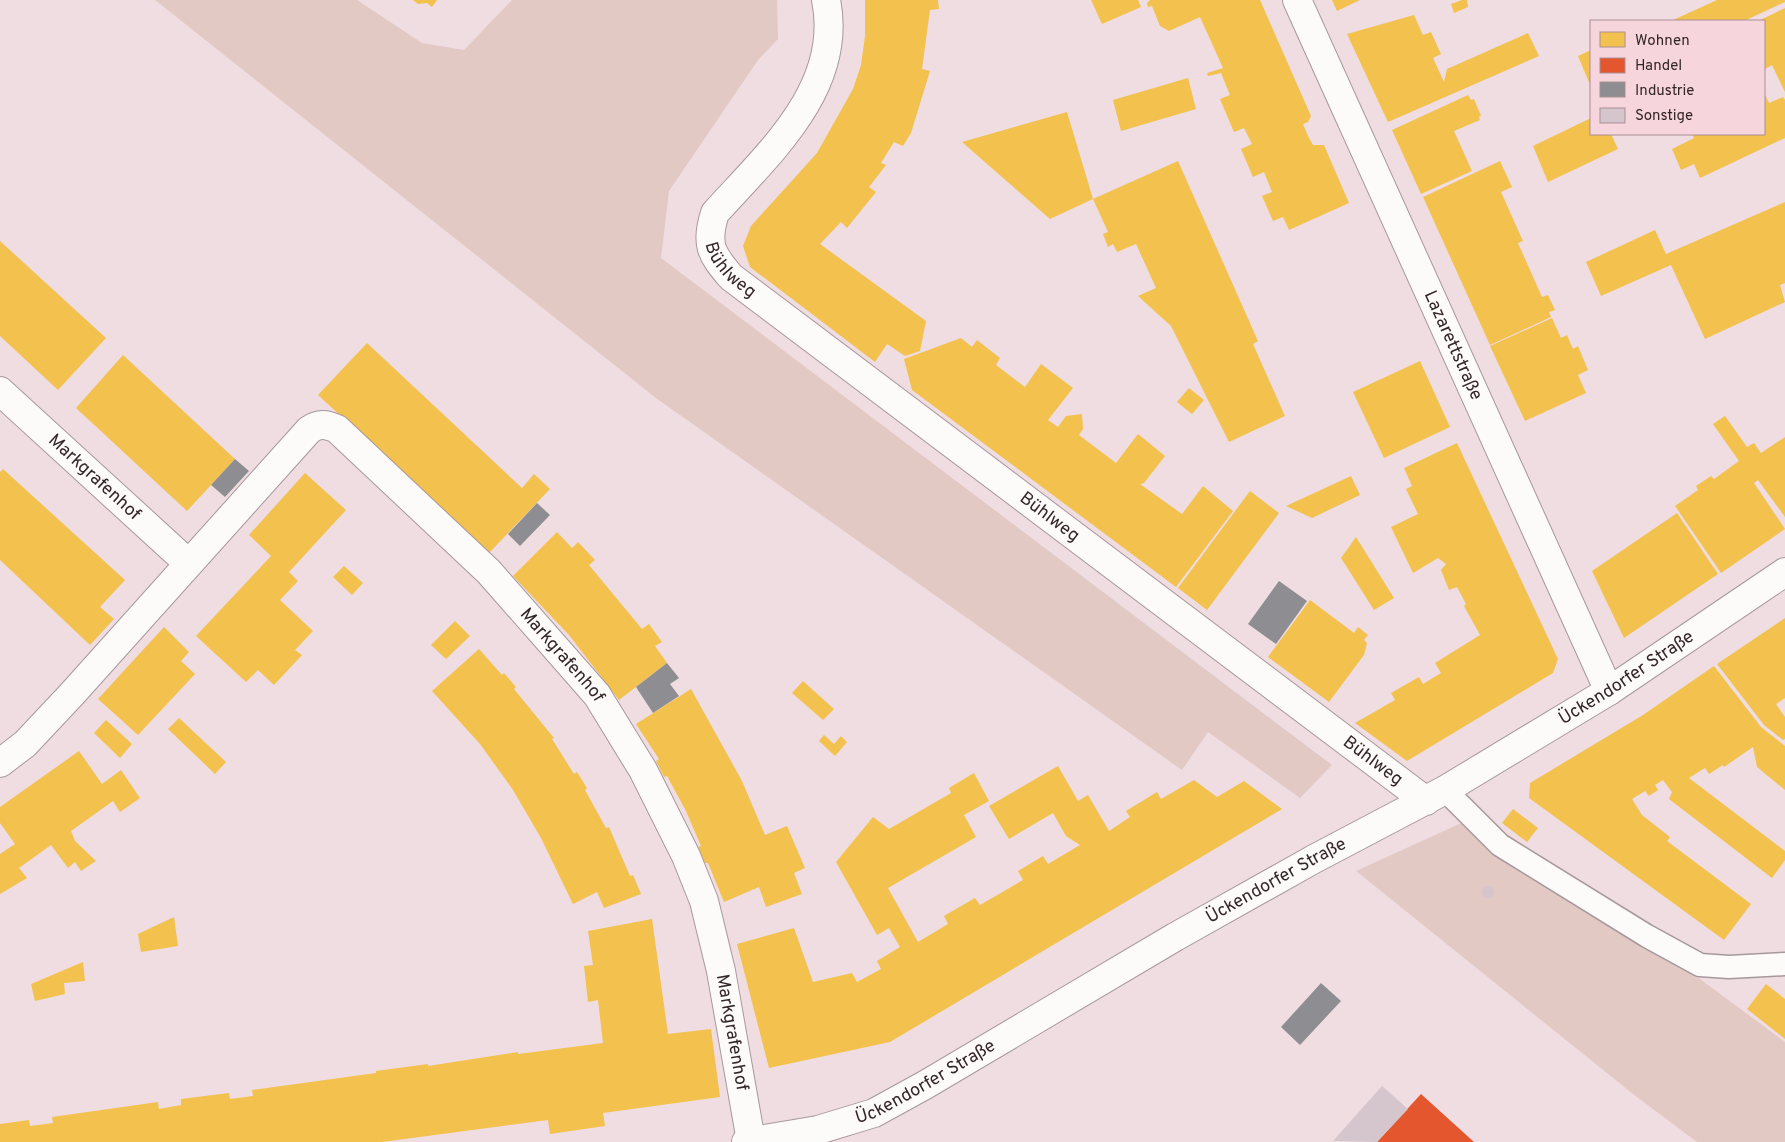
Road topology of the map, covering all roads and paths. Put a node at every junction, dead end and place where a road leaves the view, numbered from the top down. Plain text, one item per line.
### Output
1 (826, 0) edge
2 (1297, 0) edge
3 (0, 391) edge
4 (188, 563) junction
5 (1785, 572) edge
6 (1610, 691) junction
7 (0, 763) edge
8 (1436, 795) junction
9 (1785, 964) edge
10 (819, 1136) edge
11 (749, 1142) edge

1 - 8 street, Bühlweg
2 - 6 street, Lazarettstraße
3 - 4 street, Markgrafenhof
4 - 7 street, Markgrafenhof
4 - 11 street, Markgrafenhof
5 - 6 street, Ückendorfer Straße
6 - 8 street, Ückendorfer Straße
8 - 9 lane
8 - 10 street, Ückendorfer Straße
10 - 11 street, Ückendorfer Straße

